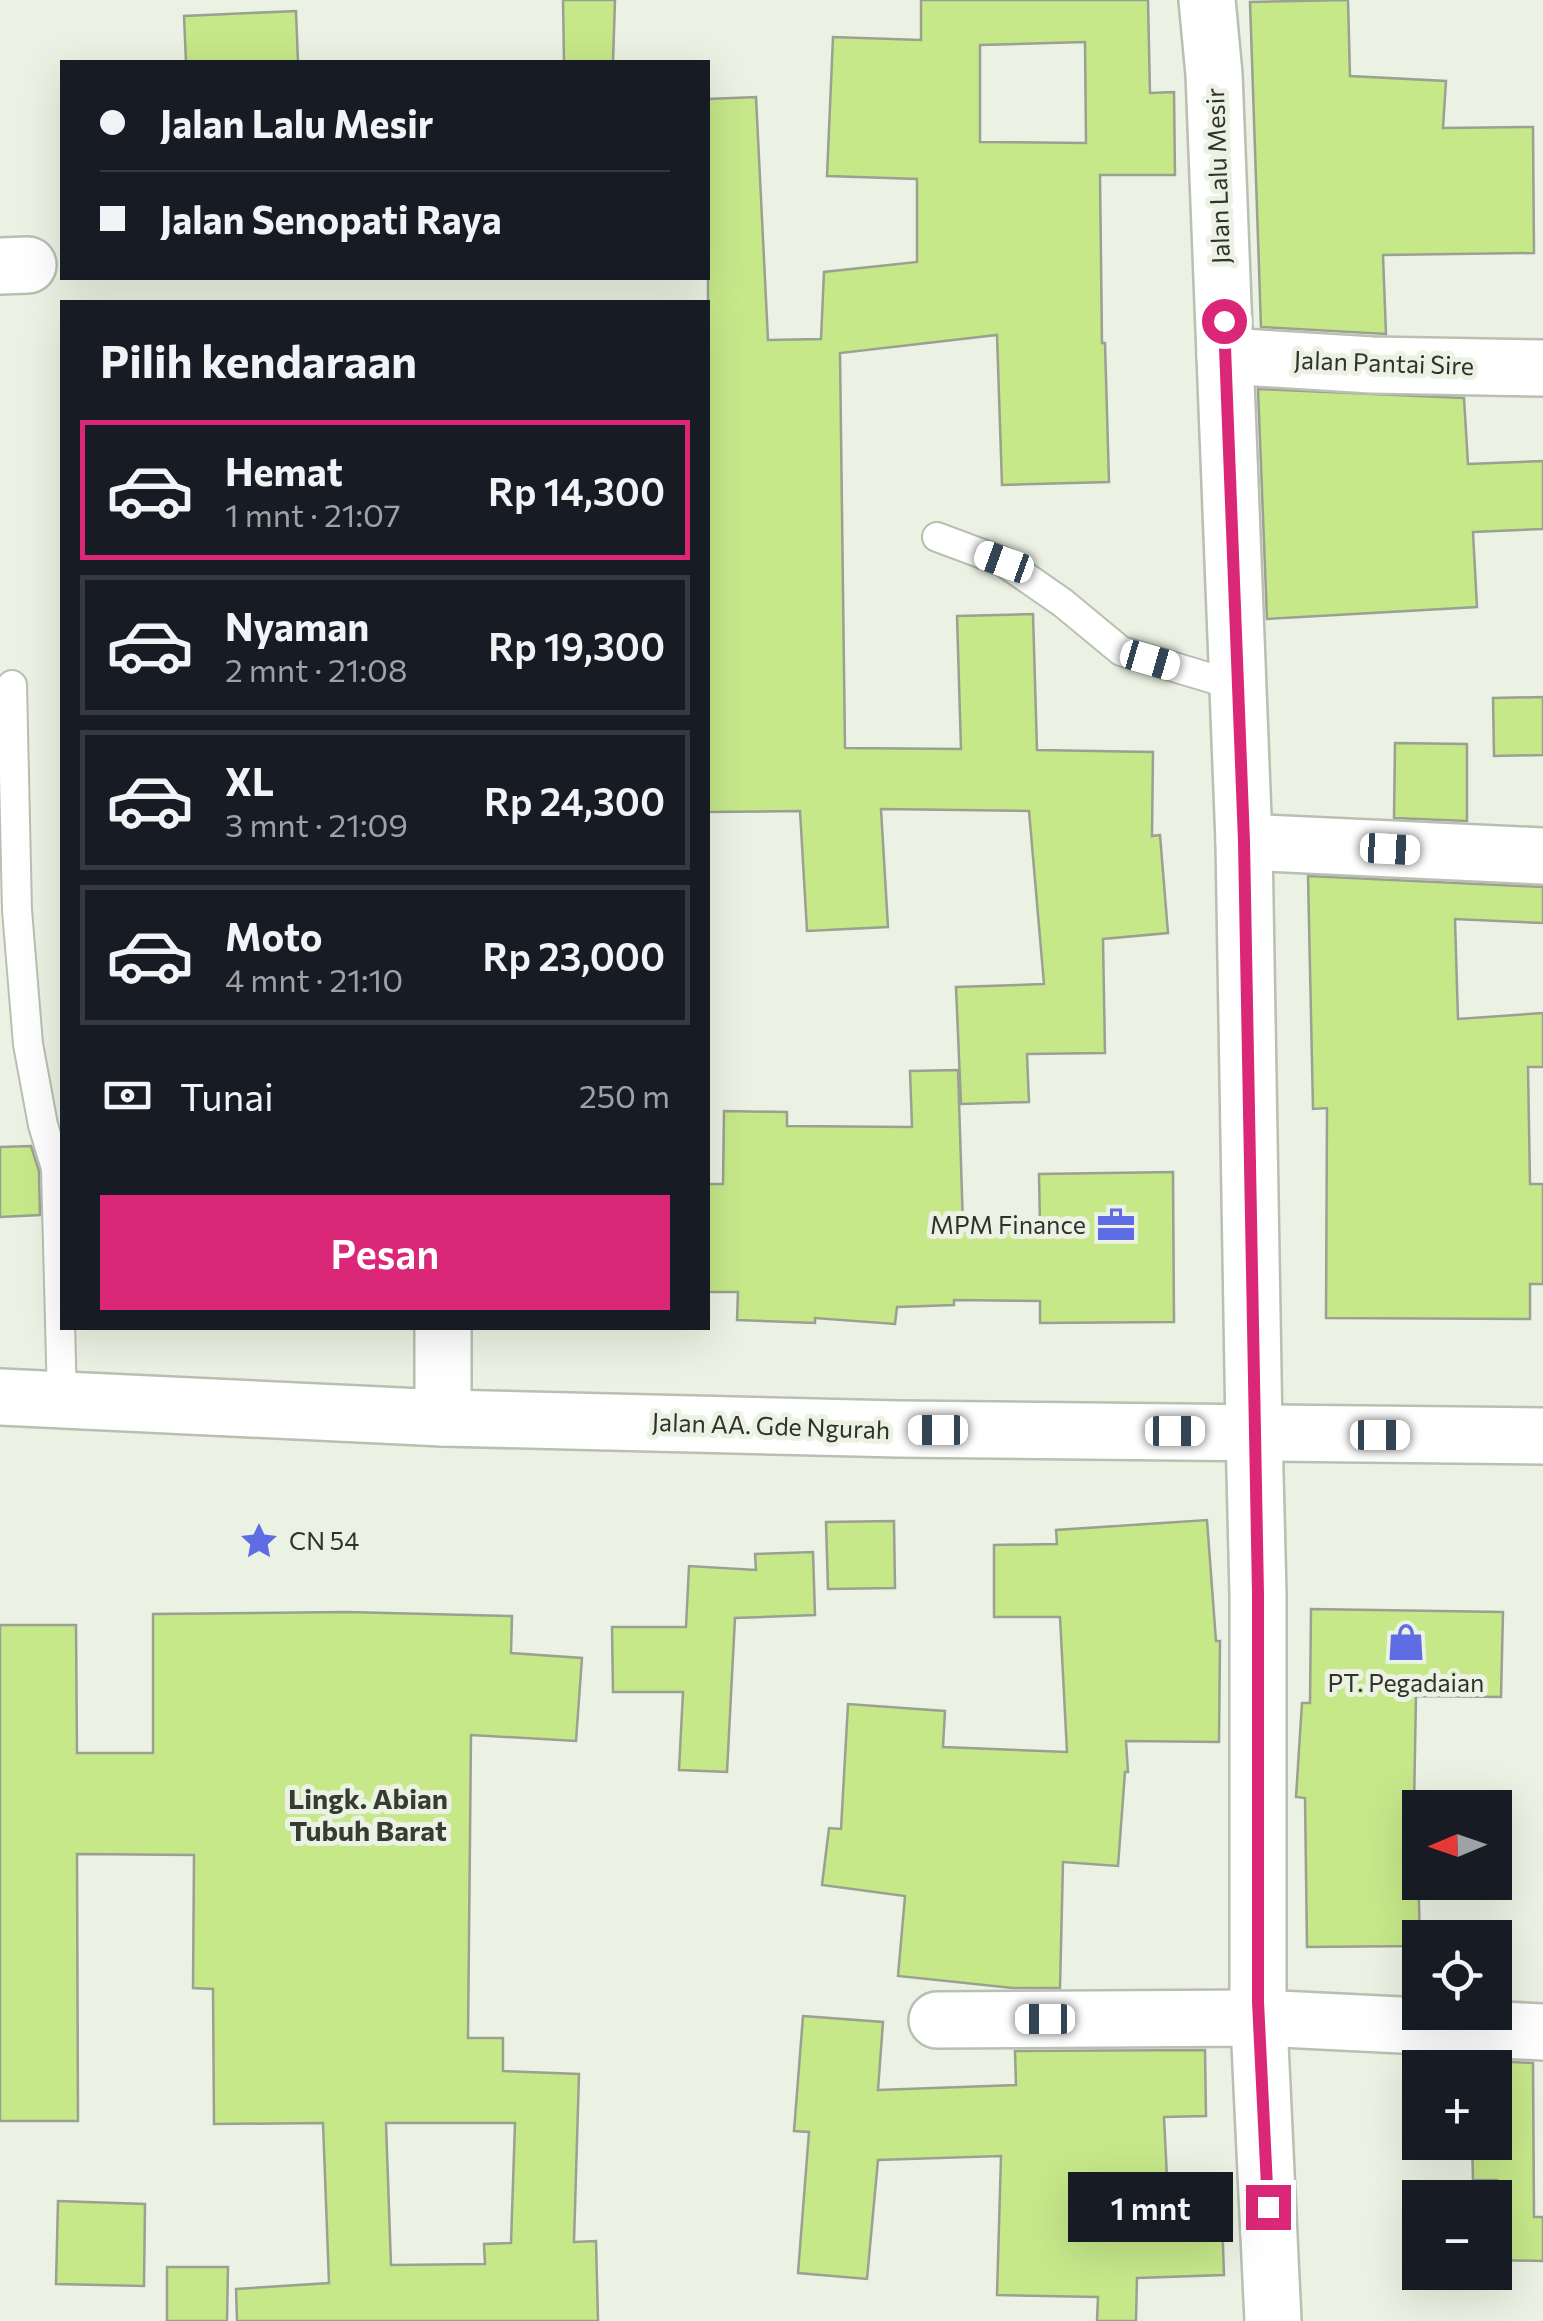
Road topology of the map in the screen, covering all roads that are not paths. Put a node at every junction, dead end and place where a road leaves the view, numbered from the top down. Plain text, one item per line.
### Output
1 (1207, 0) edge
2 (1225, 356) junction
3 (1543, 368) edge
4 (938, 537) dead end
5 (12, 685) dead end
6 (1238, 686) junction
7 (1244, 842) junction
8 (1543, 856) edge
9 (60, 1322) edge
10 (60, 1330) edge
11 (444, 1330) edge
12 (0, 1397) edge
13 (62, 1399) junction
14 (443, 1418) junction
15 (1254, 1432) junction
16 (1543, 1436) edge
17 (1260, 2018) junction
18 (938, 2020) dead end
19 (1543, 2032) edge
20 (1274, 2321) edge

1 - 2 street, Jalan Lalu Mesir
2 - 3 street, Jalan Pantai Sire
2 - 6 street, Jalan Lalu Mesir
4 - 6 lane
5 - 9 lane
6 - 7 street, Jalan Lalu Mesir
7 - 8 street
7 - 15 street, Jalan Lalu Mesir
10 - 13 lane
11 - 14 street
12 - 13 street, Jalan AA. Gde Ngurah
13 - 14 street, Jalan AA. Gde Ngurah
14 - 15 street, Jalan AA. Gde Ngurah
15 - 16 street, Jalan AA. Gde Ngurah
15 - 17 street, Jalan Lalu Mesir
17 - 18 street
17 - 19 street
17 - 20 street, Jalan Lalu Mesir

